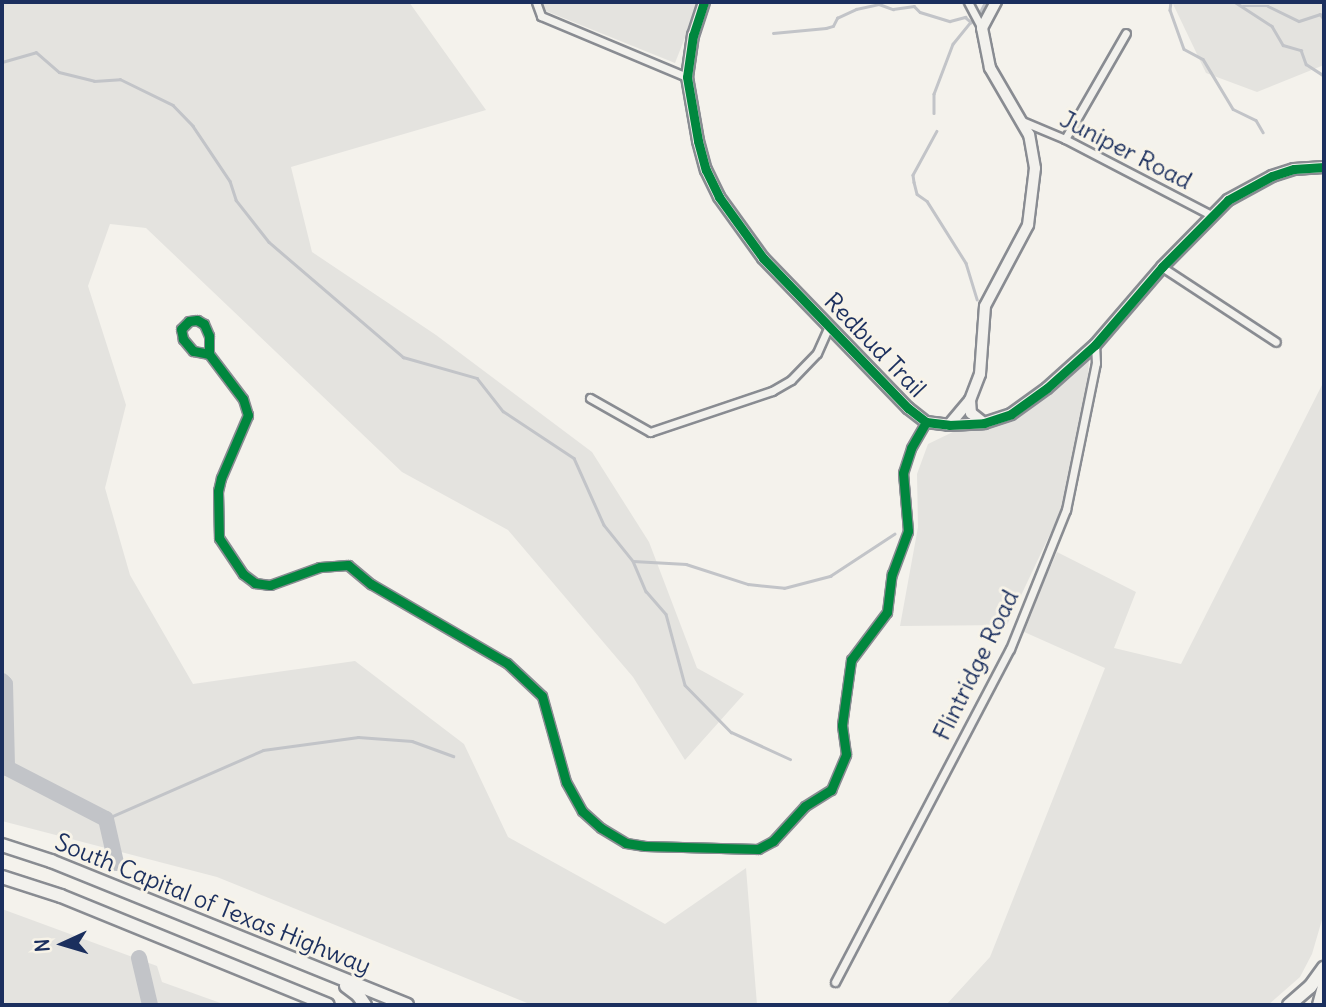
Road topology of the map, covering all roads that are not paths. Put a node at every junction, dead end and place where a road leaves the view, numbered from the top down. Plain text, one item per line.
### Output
1 (536, 2) edge
2 (704, 2) edge
3 (968, 2) edge
4 (996, 2) edge
5 (982, 28) junction
6 (1126, 33) dead end
7 (687, 77) junction
8 (1022, 121) junction
9 (1065, 139) junction
10 (1324, 167) edge
11 (1211, 215) junction
12 (1162, 267) junction
13 (829, 326) junction
14 (1276, 342) dead end
15 (1094, 345) junction
16 (209, 354) junction
17 (590, 398) dead end
18 (970, 400) junction
19 (926, 422) junction
20 (984, 423) junction
21 (949, 425) junction
22 (2, 845) edge
23 (3, 878) edge
24 (1324, 968) edge
25 (323, 971) junction
26 (835, 982) dead end
27 (1324, 986) edge
28 (328, 1005) edge
29 (365, 1005) edge
30 (407, 1005) edge
31 (1289, 1005) edge
32 (1319, 1005) edge

1 - 7 street
2 - 7 street, Redbud Trail
3 - 5 street
4 - 5 street
5 - 8 street
6 - 9 street
7 - 13 street, Redbud Trail
8 - 9 street, Juniper Road
8 - 18 street
9 - 11 street, Juniper Road
10 - 11 street, Redbud Trail
11 - 12 street, Redbud Trail
12 - 14 street
12 - 15 street, Redbud Trail
13 - 17 street
13 - 19 street, Redbud Trail
15 - 20 street, Redbud Trail
15 - 26 street, Flintridge Road
16 - 16 street
16 - 19 street
18 - 20 street
18 - 21 street
19 - 21 street, Redbud Trail
20 - 21 street, Redbud Trail
22 - 25 main road, South Capital of Texas Highway
23 - 28 main road, South Capital of Texas Highway
24 - 31 main road
25 - 29 main road
25 - 30 main road, South Capital of Texas Highway
27 - 32 main road

